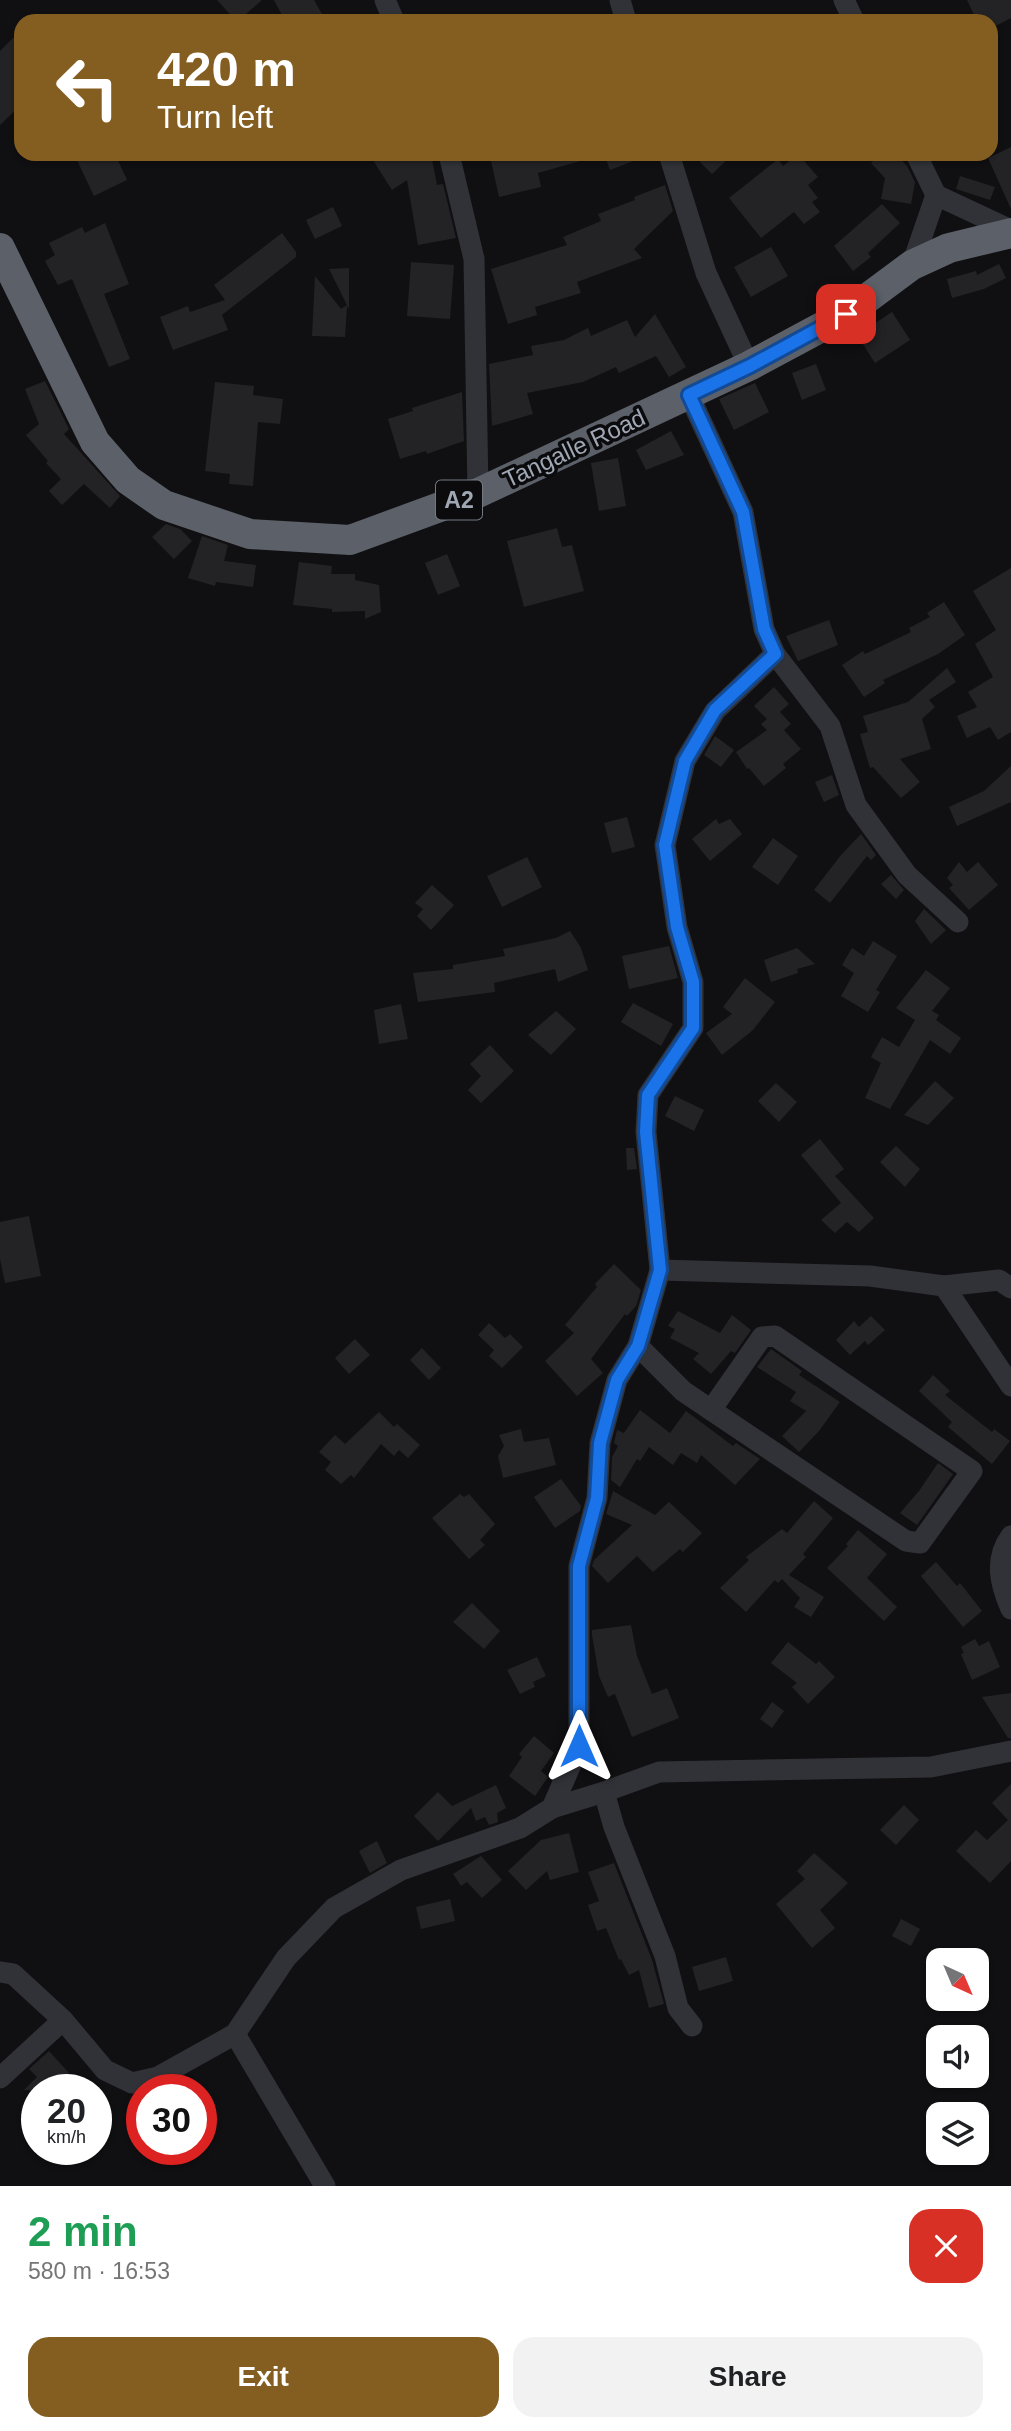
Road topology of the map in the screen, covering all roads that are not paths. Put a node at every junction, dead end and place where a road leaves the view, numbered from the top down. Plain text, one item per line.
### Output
1 (451, 161) edge
2 (670, 161) edge
3 (919, 161) edge
4 (936, 195) junction
5 (1011, 231) edge
6 (0, 248) edge
7 (912, 265) junction
8 (750, 366) junction
9 (689, 395) junction
10 (478, 493) junction
11 (775, 654) junction
12 (958, 922) dead end
13 (660, 1270) junction
14 (944, 1286) junction
15 (1011, 1288) edge
16 (638, 1346) junction
17 (1011, 1386) edge
18 (711, 1410) junction
19 (1011, 1536) edge
20 (1011, 1609) edge
21 (1011, 1751) edge
22 (604, 1792) junction
23 (552, 1808) junction
24 (0, 1972) edge
25 (63, 2020) junction
26 (692, 2026) dead end
27 (235, 2034) junction
28 (0, 2078) edge
29 (325, 2186) edge

1 - 10 street
2 - 8 street
3 - 4 street
4 - 5 street
4 - 7 street
5 - 7 highway, Tangalle Road / A2
6 - 10 highway, Tangalle Road / A2
7 - 8 highway, Tangalle Road / A2
8 - 9 highway, Tangalle Road / A2
9 - 10 highway, Tangalle Road / A2
9 - 11 street
11 - 12 street
11 - 13 street
13 - 14 street
13 - 16 street
14 - 15 street
14 - 17 street
16 - 18 street
16 - 23 street
18 - 18 street
19 - 20 street
21 - 22 street
22 - 23 street
22 - 26 street
23 - 27 street
24 - 25 street
25 - 27 street
25 - 28 street
27 - 29 street

